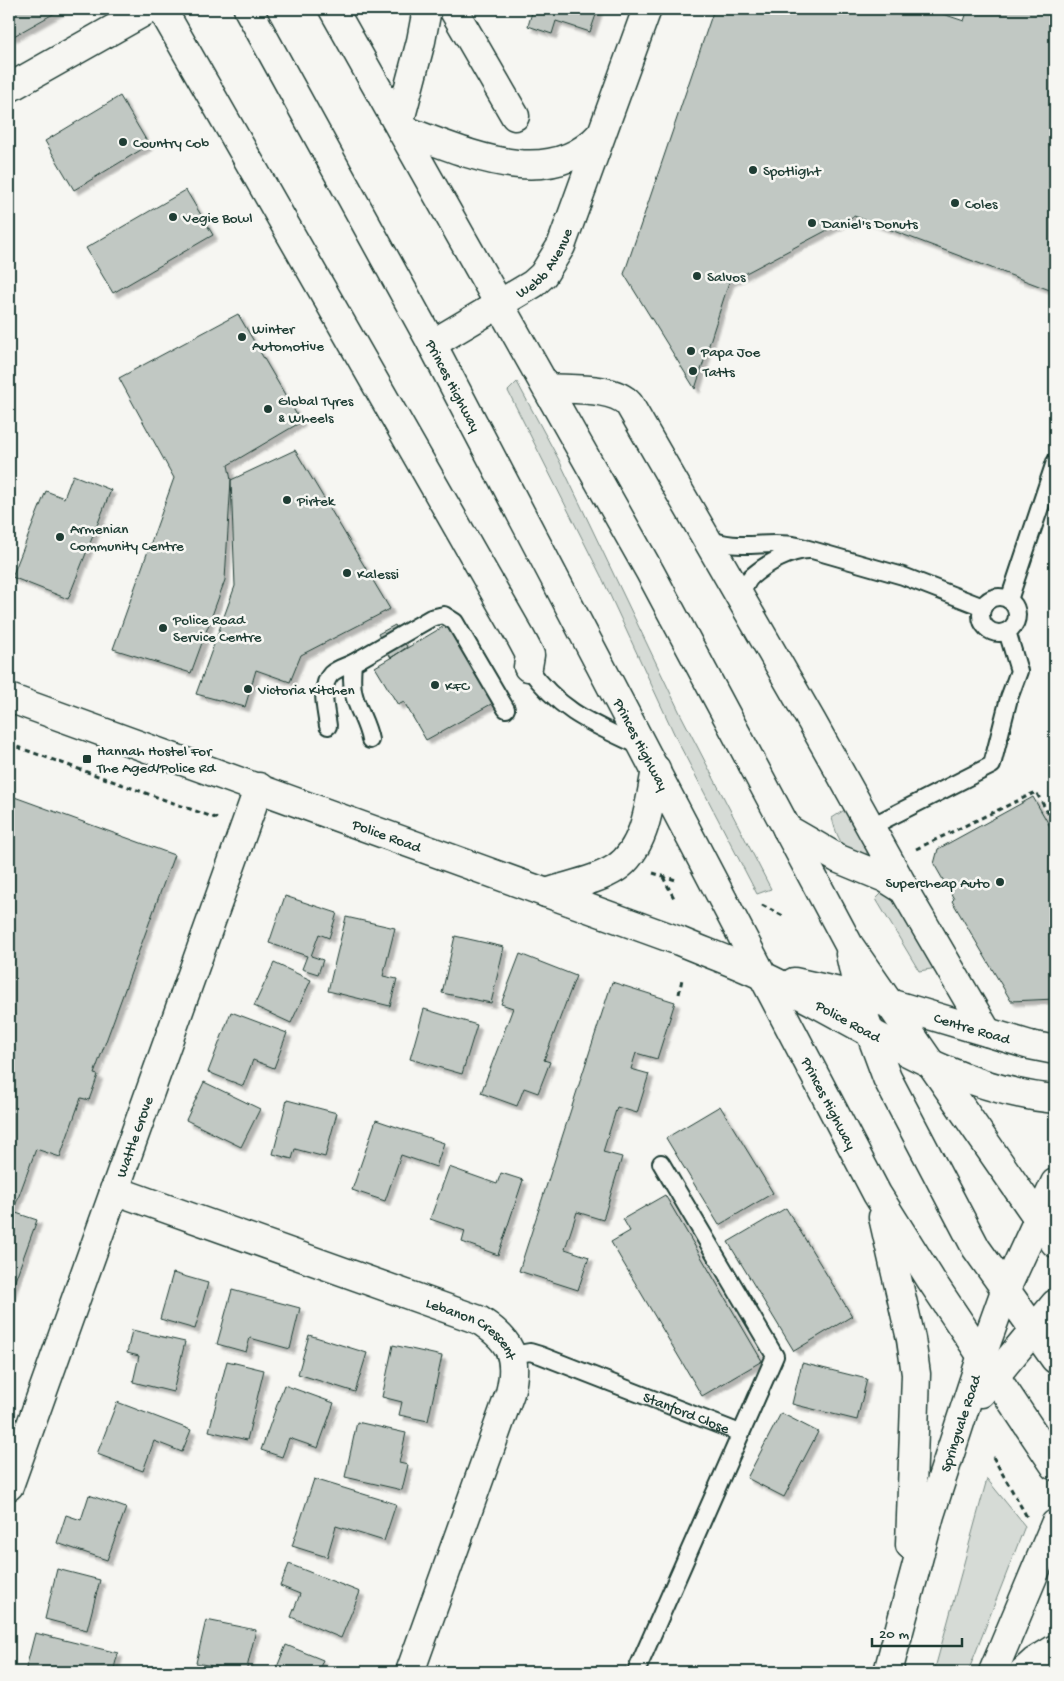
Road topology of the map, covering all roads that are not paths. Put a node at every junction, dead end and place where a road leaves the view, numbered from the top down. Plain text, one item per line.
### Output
1 (149, 9) edge
2 (162, 9) edge
3 (248, 9) edge
4 (333, 9) edge
5 (427, 9) edge
6 (453, 9) edge
7 (647, 9) edge
8 (9, 88) edge
9 (515, 116) dead end
10 (400, 127) junction
11 (600, 136) junction
12 (501, 304) junction
13 (432, 344) junction
14 (546, 388) junction
15 (1054, 473) edge
16 (706, 537) junction
17 (821, 552) junction
18 (740, 598) junction
19 (1009, 600) junction
20 (983, 607) junction
21 (1007, 631) junction
22 (353, 663) junction
23 (528, 667) joint
24 (9, 698) edge
25 (506, 708) dead end
26 (328, 726) dead end
27 (370, 740) dead end
28 (650, 758) junction
29 (259, 787) junction
30 (870, 827) junction
31 (787, 828) junction
32 (546, 893) junction
33 (907, 893) junction
34 (849, 945) junction
35 (763, 976) junction
36 (858, 995) junction
37 (889, 1003) junction
38 (869, 1032) junction
39 (986, 1032) junction
40 (1055, 1050) edge
41 (933, 1066) junction
42 (1055, 1100) edge
43 (661, 1163) dead end
44 (1055, 1183) edge
45 (114, 1190) junction
46 (877, 1194) junction
47 (1037, 1218) junction
48 (1055, 1243) edge
49 (1005, 1291) junction
50 (1055, 1304) edge
51 (1033, 1331) junction
52 (512, 1355) junction
53 (1055, 1359) edge
54 (988, 1366) junction
55 (740, 1433) junction
56 (1055, 1466) edge
57 (9, 1486) edge
58 (1055, 1524) edge
59 (908, 1594) junction
60 (1055, 1649) edge
61 (410, 1672) edge
62 (636, 1672) edge
63 (888, 1672) edge
64 (993, 1672) edge
65 (1023, 1672) edge

1 - 8 main road
2 - 23 main road
3 - 13 main road, Princes Highway
4 - 10 main road
5 - 10 main road
6 - 9 main road
7 - 11 main road, Webb Avenue
10 - 11 main road
10 - 12 main road
11 - 12 main road, Webb Avenue
12 - 13 main road, Webb Avenue
12 - 14 main road
13 - 28 main road, Princes Highway
14 - 16 main road
14 - 31 main road
15 - 19 lane
16 - 17 lane
16 - 18 main road
17 - 18 lane
17 - 20 lane
18 - 30 main road
19 - 20 lane
19 - 21 lane
20 - 21 lane
21 - 30 lane
22 - 25 lane
22 - 26 lane
22 - 27 lane
23 - 28 lane
24 - 29 main road, Police Road
28 - 32 main road
28 - 35 main road, Princes Highway
29 - 32 main road, Police Road
29 - 45 main road, Wattle Grove
30 - 33 main road
31 - 33 main road
31 - 34 main road
32 - 35 main road, Police Road
33 - 39 main road
34 - 36 main road
34 - 37 main road
35 - 36 main road, Police Road
35 - 38 main road, Police Road
35 - 46 main road, Princes Highway
36 - 37 main road, Police Road
36 - 38 main road
37 - 39 main road, Centre Road
37 - 41 main road
38 - 41 main road, Police Road
38 - 49 main road
39 - 40 main road, Centre Road
41 - 42 main road
41 - 47 main road
43 - 55 lane, Stanford Close
44 - 47 main road, Springvale Road
45 - 52 main road, Lebanon Crescent
45 - 57 main road, Wattle Grove
46 - 54 main road, Princes Highway
46 - 59 main road
47 - 48 main road
47 - 49 main road, Springvale Road
49 - 51 main road
49 - 54 main road, Springvale Road
50 - 51 main road
51 - 53 main road
51 - 54 main road
52 - 55 lane, Stanford Close
52 - 61 main road, Lebanon Crescent
54 - 56 main road, Princes Highway
54 - 59 main road, Springvale Road
55 - 62 lane
58 - 64 main road
59 - 63 main road, Springvale Road
60 - 65 main road

